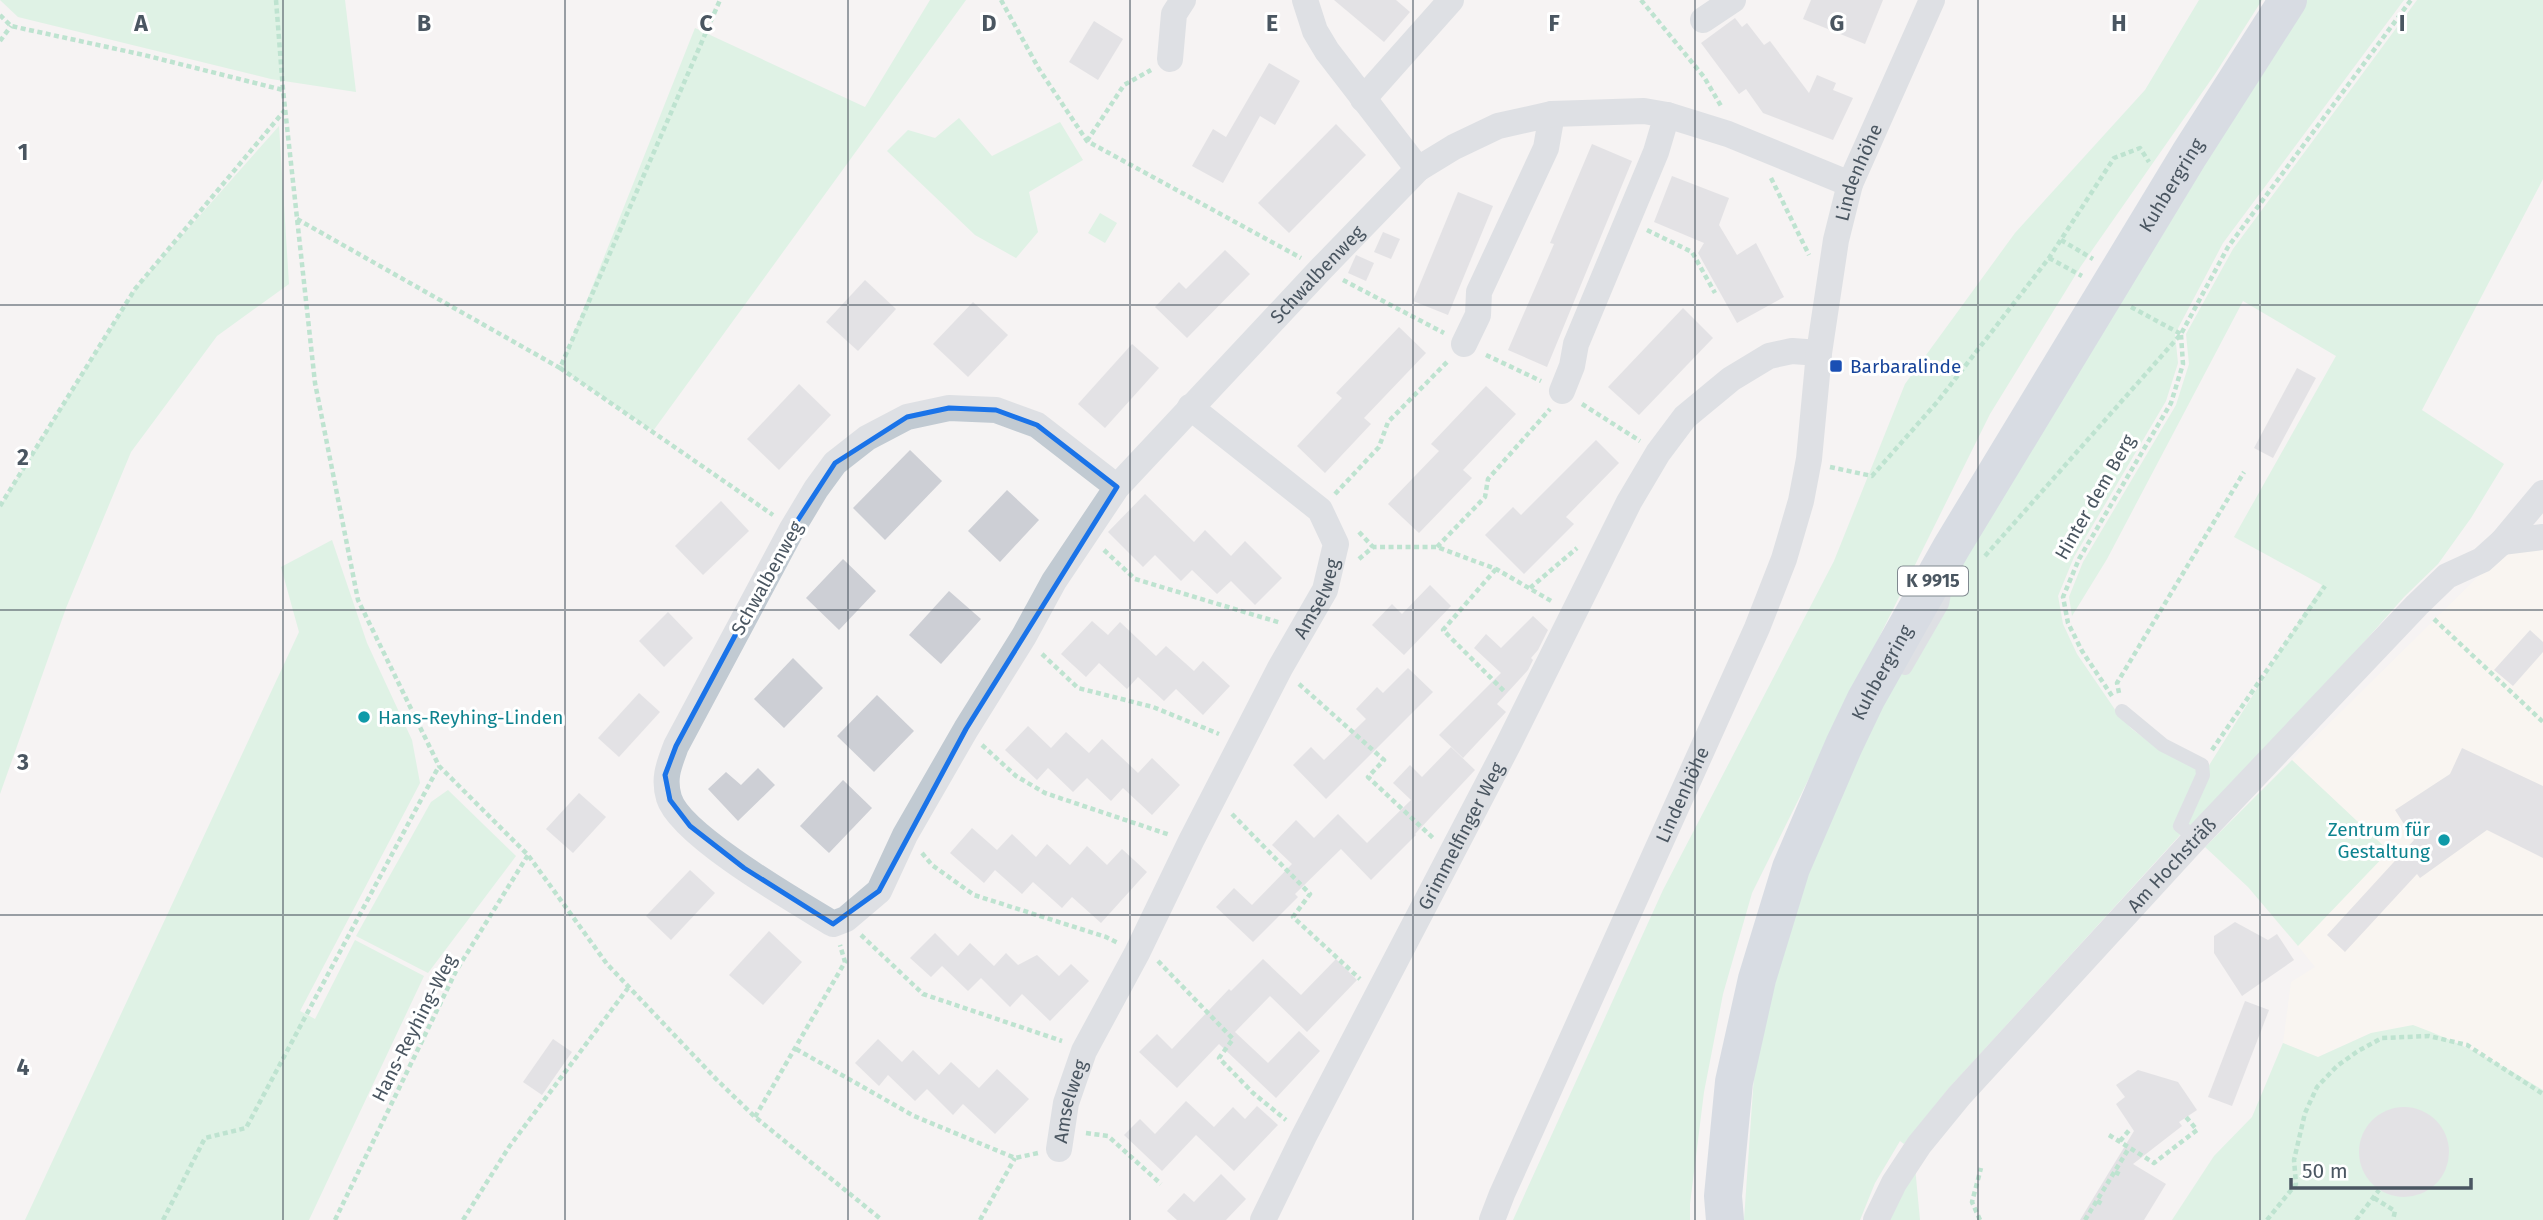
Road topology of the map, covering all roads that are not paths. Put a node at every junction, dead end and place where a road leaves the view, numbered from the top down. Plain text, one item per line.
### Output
1 (1183, 0) edge
2 (1305, 0) edge
3 (1451, 0) edge
4 (1733, 0) edge
5 (1932, 0) edge
6 (2288, 0) edge
7 (1703, 20) dead end
8 (1170, 59) road end
9 (1363, 99) junction
10 (1552, 114) junction
11 (1667, 115) junction
12 (2189, 155) junction
13 (1418, 169) junction
14 (2155, 174) road end
15 (1850, 184) junction
16 (1464, 344) road end
17 (1819, 354) junction
18 (1562, 390) road end
19 (1190, 407) junction
20 (1117, 487) junction
21 (2543, 493) edge
22 (2543, 537) edge
23 (2502, 542) junction
24 (2122, 711) road end
25 (2196, 838) junction
26 (1059, 1149) road end
27 (1263, 1220) edge
28 (1492, 1220) edge
29 (1725, 1220) edge
30 (1876, 1220) edge

1 - 8 street
2 - 9 street
3 - 9 street
4 - 7 street
5 - 15 street, Lindenhöhe
6 - 12 main road, Kuhbergring / K 9915
9 - 13 street
10 - 11 street, Schwalbenweg
10 - 13 street, Schwalbenweg
10 - 16 street
11 - 15 street, Schwalbenweg
11 - 18 street
12 - 14 lane
12 - 29 main road, Kuhbergring / K 9915
13 - 19 street, Schwalbenweg
15 - 17 street, Lindenhöhe
17 - 27 street, Grimmelfinger Weg
17 - 28 street, Lindenhöhe
19 - 20 street, Schwalbenweg
19 - 26 street, Amselweg
20 - 20 street, Schwalbenweg
21 - 23 street, Am Hochsträß
22 - 23 street
23 - 25 street, Am Hochsträß
24 - 25 lane
25 - 30 street, Am Hochsträß

